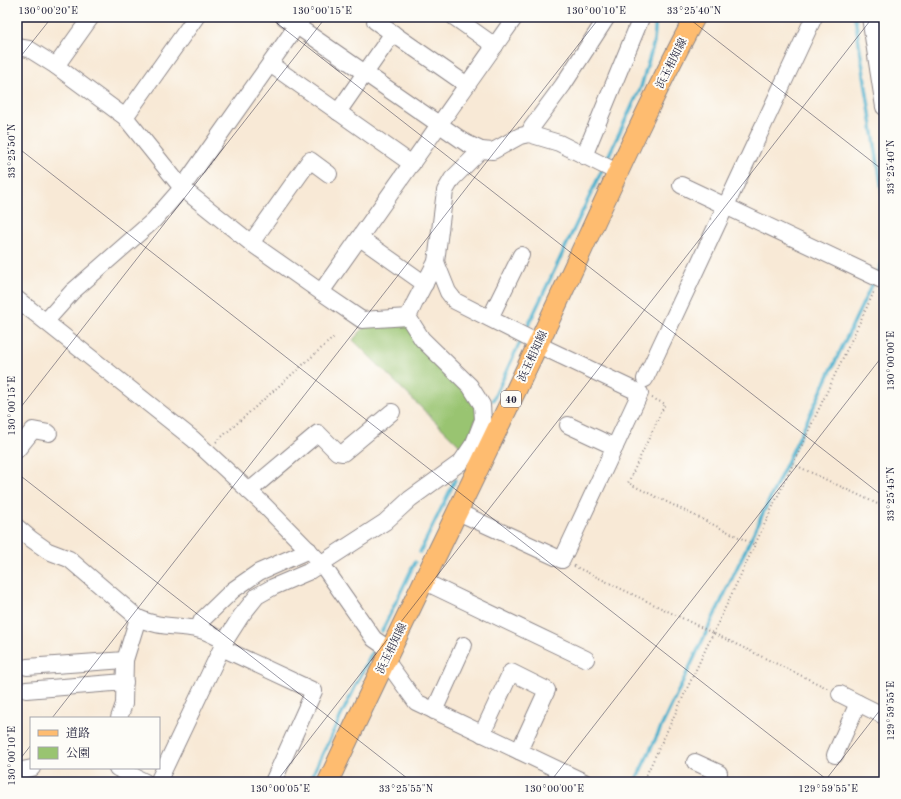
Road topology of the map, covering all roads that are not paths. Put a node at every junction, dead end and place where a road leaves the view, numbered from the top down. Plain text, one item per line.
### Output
1 (91, 17) edge
2 (196, 17) edge
3 (378, 17) edge
4 (454, 17) edge
5 (515, 17) edge
6 (607, 17) edge
7 (695, 17) edge
8 (814, 17) edge
9 (870, 17) edge
10 (641, 18) edge
11 (295, 20) edge
12 (393, 33) junction
13 (495, 46) junction
14 (17, 47) edge
15 (270, 64) junction
16 (56, 66) junction
17 (365, 73) junction
18 (468, 85) junction
19 (884, 106) edge
20 (338, 112) junction
21 (125, 117) junction
22 (439, 125) junction
23 (529, 134) junction
24 (481, 150) junction
25 (584, 156) junction
26 (412, 164) junction
27 (619, 173) junction
28 (329, 174) dead end
29 (681, 185) dead end
30 (182, 188) junction
31 (726, 206) junction
32 (360, 238) junction
33 (251, 243) junction
34 (522, 255) dead end
35 (436, 262) junction
36 (879, 283) edge
37 (425, 284) junction
38 (321, 292) junction
39 (17, 299) edge
40 (408, 317) junction
41 (490, 318) junction
42 (46, 321) junction
43 (538, 343) junction
44 (643, 386) junction
45 (392, 412) dead end
46 (568, 425) dead end
47 (48, 434) dead end
48 (615, 447) junction
49 (17, 450) edge
50 (249, 491) junction
51 (458, 512) junction
52 (17, 527) edge
53 (309, 550) junction
54 (321, 564) junction
55 (424, 581) junction
56 (138, 618) junction
57 (198, 629) junction
58 (223, 644) junction
59 (464, 645) dead end
60 (387, 654) junction
61 (586, 659) dead end
62 (125, 660) junction
63 (27, 666) dead end
64 (125, 682) junction
65 (26, 690) dead end
66 (840, 694) road end
67 (858, 703) junction
68 (434, 711) junction
69 (884, 716) edge
70 (119, 717) edge
71 (482, 734) junction
72 (519, 751) junction
73 (835, 754) dead end
74 (695, 762) dead end
75 (30, 768) edge
76 (119, 769) edge
77 (17, 771) edge
78 (145, 782) edge
79 (158, 782) edge
80 (273, 782) edge
81 (328, 782) edge
82 (584, 782) edge
83 (715, 782) edge

1 - 16 street
2 - 21 street
3 - 12 street
4 - 13 street
5 - 13 street
6 - 23 street
7 - 27 main road, 浜玉相知線 / 40
8 - 31 street
9 - 19 street
10 - 25 street
11 - 15 street
11 - 17 street
12 - 17 street
12 - 18 street
13 - 18 street
14 - 16 street
15 - 20 street
15 - 30 street
16 - 21 street
17 - 20 street
17 - 22 street
18 - 22 street
20 - 26 street
21 - 30 street
22 - 24 street
22 - 26 street
23 - 24 street
23 - 25 street
24 - 35 street
25 - 27 street
26 - 32 street
27 - 43 main road, 浜玉相知線 / 40
28 - 33 street
29 - 31 street
30 - 33 street
30 - 42 street
31 - 36 street
31 - 44 street
32 - 37 street
32 - 38 street
33 - 38 street
34 - 41 street
35 - 37 street
35 - 41 street
37 - 40 street
38 - 40 street
39 - 42 street
40 - 54 street
41 - 43 street
42 - 50 street
43 - 44 street
43 - 51 main road, 浜玉相知線 / 40
44 - 48 street
45 - 50 street
46 - 48 street
47 - 49 street
48 - 51 street
50 - 53 street
51 - 55 main road, 浜玉相知線 / 40
52 - 56 street
53 - 54 street
53 - 57 street
54 - 58 street
54 - 60 street
55 - 60 main road, 浜玉相知線 / 40
55 - 61 street
56 - 57 street
56 - 62 street
57 - 58 street
58 - 79 street
58 - 80 street
59 - 68 street
60 - 68 street
60 - 81 main road, 浜玉相知線 / 40
62 - 63 street
62 - 64 street
64 - 65 street
64 - 70 street
66 - 67 street
67 - 69 street
67 - 73 street
68 - 71 street
71 - 72 street
71 - 72 street
72 - 82 street
74 - 83 street
75 - 77 street
76 - 78 street

